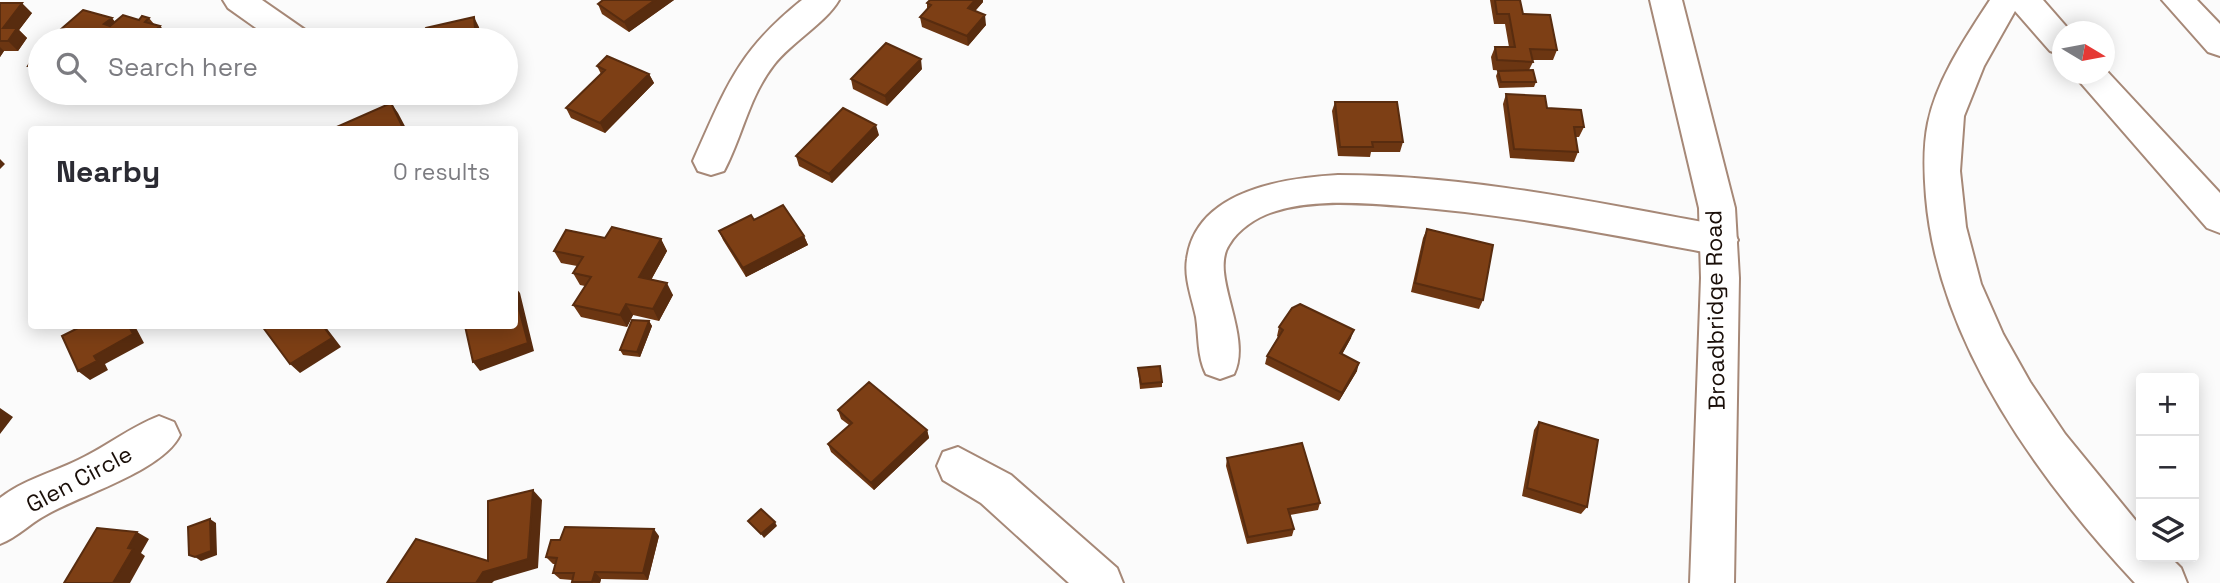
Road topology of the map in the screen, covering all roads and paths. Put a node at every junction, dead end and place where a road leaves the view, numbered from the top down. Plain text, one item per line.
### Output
1 (239, 0) edge
2 (824, 0) edge
3 (1666, 0) edge
4 (2006, 0) edge
5 (2024, 0) edge
6 (2178, 0) edge
7 (279, 28) edge
8 (2052, 31) edge
9 (2220, 44) edge
10 (2099, 84) edge
11 (711, 161) dead end
12 (2220, 218) edge
13 (1719, 240) junction
14 (1220, 362) dead end
15 (159, 435) dead end
16 (958, 466) dead end
17 (0, 524) edge
18 (1101, 583) edge
19 (1712, 583) edge
20 (2165, 583) edge

1 - 7 main road
2 - 11 main road
3 - 13 main road, Broadbridge Road
4 - 20 main road
5 - 8 main road
6 - 9 main road
10 - 12 main road
13 - 14 main road
13 - 19 main road, Broadbridge Road
15 - 17 main road, Glen Circle
16 - 18 main road

